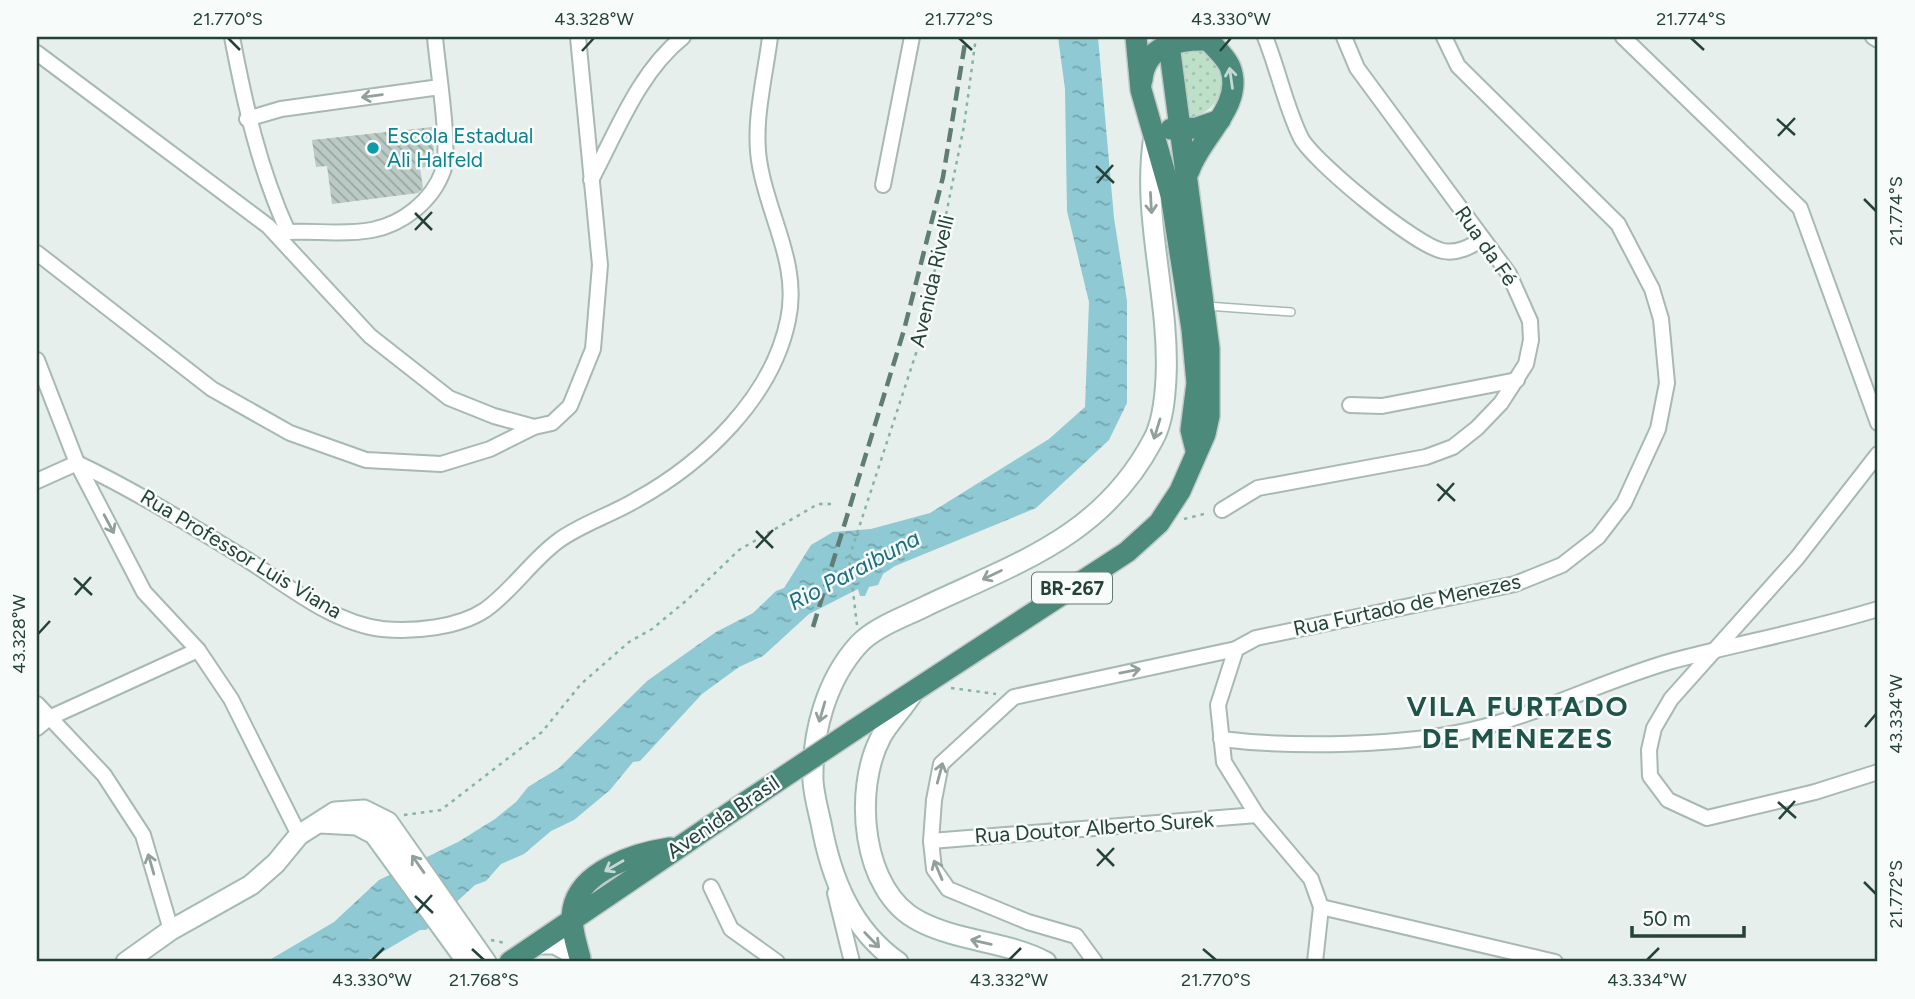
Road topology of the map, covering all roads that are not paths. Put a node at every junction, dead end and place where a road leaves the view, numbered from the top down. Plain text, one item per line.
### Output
1 (232, 37) edge
2 (435, 37) edge
3 (578, 37) edge
4 (683, 37) edge
5 (770, 37) edge
6 (912, 37) edge
7 (1136, 37) edge
8 (1265, 37) edge
9 (1344, 37) edge
10 (1444, 37) edge
11 (1623, 37) edge
12 (1873, 37) edge
13 (1207, 38) edge
14 (1169, 40) edge
15 (1878, 40) edge
16 (37, 53) edge
17 (440, 87) junction
18 (1141, 90) junction
19 (247, 118) junction
20 (1220, 120) junction
21 (1183, 131) junction
22 (1154, 136) junction
23 (1189, 173) junction
24 (590, 181) junction
25 (883, 185) dead end
26 (282, 233) junction
27 (1483, 239) junction
28 (37, 253) edge
29 (1187, 294) junction
30 (1205, 306) junction
31 (1291, 312) dead end
32 (37, 360) edge
33 (1517, 380) junction
34 (1350, 405) dead end
35 (1878, 423) edge
36 (534, 428) junction
37 (1196, 450) junction
38 (1878, 454) edge
39 (77, 463) junction
40 (37, 481) edge
41 (1222, 510) road end
42 (1878, 609) edge
43 (1236, 649) junction
44 (198, 650) junction
45 (1713, 651) junction
46 (920, 690) junction
47 (37, 704) edge
48 (49, 718) junction
49 (37, 728) edge
50 (1221, 739) junction
51 (1878, 772) edge
52 (1256, 815) junction
53 (320, 823) junction
54 (299, 835) junction
55 (388, 837) junction
56 (931, 841) junction
57 (830, 868) junction
58 (711, 887) dead end
59 (1321, 907) junction
60 (572, 920) junction
61 (171, 930) junction
62 (536, 944) junction
63 (470, 946) edge
64 (513, 954) edge
65 (580, 960) edge
66 (126, 962) edge
67 (486, 962) edge
68 (777, 962) edge
69 (852, 962) edge
70 (898, 962) edge
71 (1046, 962) edge
72 (1095, 962) edge
73 (1315, 962) edge
74 (1555, 962) edge

1 - 19 street
2 - 17 street
3 - 24 street
4 - 24 street
5 - 39 street, Rua Professor Luis Viana
6 - 25 street
7 - 18 highway, BR-267
8 - 27 street
9 - 27 street, Rua da Fé
10 - 43 street, Rua Furtado de Menezes
11 - 35 street
12 - 15 street
13 - 14 highway
20 -> 13 highway
14 - 18 highway
14 - 21 highway, BR-267
16 - 26 street
17 -> 19 street
17 - 26 street
18 - 21 highway, BR-267
18 - 22 highway, BR-267
19 - 26 street
20 - 21 highway
20 - 23 highway
21 - 23 highway, BR-267
22 - 29 highway, BR-267
22 -> 57 main road
23 - 30 highway, BR-267
24 - 36 street
26 - 36 street
27 - 33 street, Rua da Fé
28 - 36 street
29 - 30 highway
29 - 37 highway, BR-267
30 - 31 lane
30 - 37 highway, BR-267
32 - 39 street
33 - 34 street
33 - 41 street, Rua da Fé
37 - 46 highway, BR-267
38 - 45 street
39 - 40 street
39 -> 44 street
42 - 45 street
43 - 50 street
56 -> 43 street, Rua Furtado de Menezes
44 - 48 street
44 - 54 street
45 - 50 street
45 - 51 street
46 - 60 highway, Avenida Brasil / BR-267, bridge
71 -> 46 main road
47 - 48 street
48 - 49 street
61 -> 48 street
50 - 52 street
52 - 56 street, Rua Doutor Alberto Surek
52 - 59 street
53 - 54 main road
53 - 55 main road
53 - 55 main road
54 - 61 main road
55 - 63 main road
72 -> 56 street
57 - 69 street
57 -> 70 main road
58 - 68 street
59 - 73 street
59 - 74 street
60 - 62 highway
60 - 65 highway
61 - 66 main road
62 - 64 highway
62 - 65 main road
63 - 67 main road

